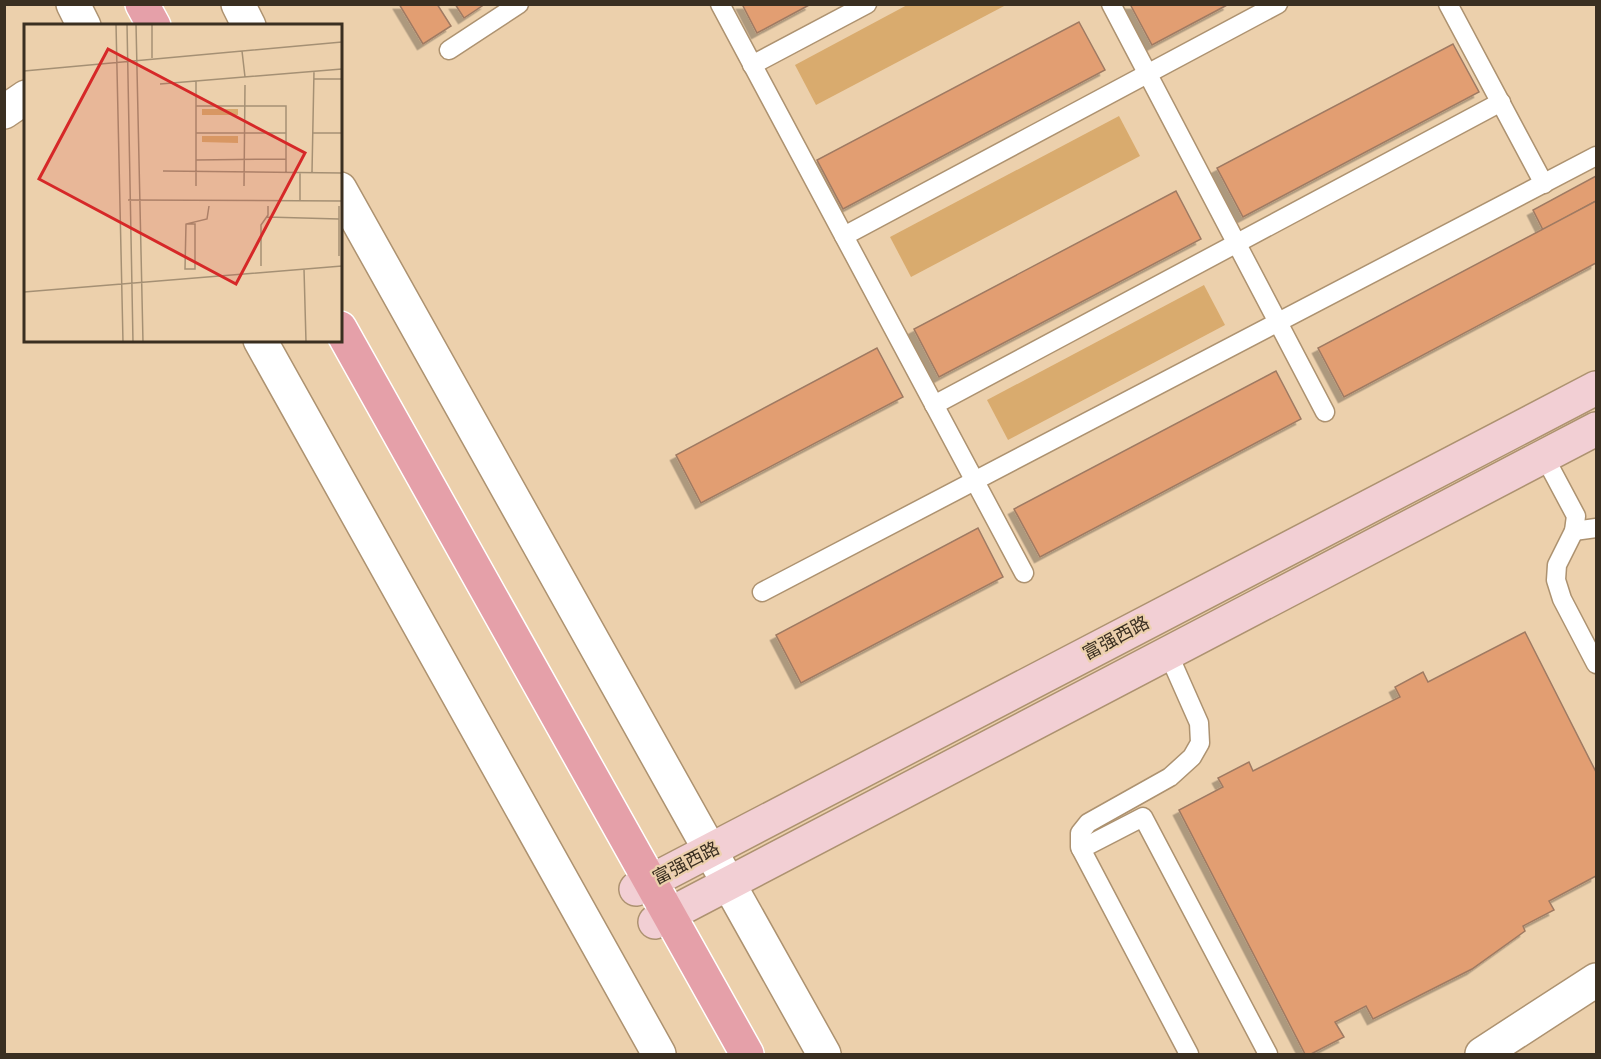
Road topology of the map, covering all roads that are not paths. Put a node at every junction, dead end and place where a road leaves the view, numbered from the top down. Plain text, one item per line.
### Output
1 (73, 4) edge
2 (238, 4) edge
3 (519, 4) edge
4 (720, 4) edge
5 (867, 4) edge
6 (1111, 4) edge
7 (1278, 4) edge
8 (1448, 4) edge
9 (83, 24) edge
10 (248, 24) edge
11 (449, 50) dead end
12 (753, 65) junction
13 (1148, 74) junction
14 (24, 99) edge
15 (1501, 102) junction
16 (4, 112) edge
17 (1596, 156) edge
18 (1544, 184) junction
19 (342, 193) edge
20 (844, 236) junction
21 (1236, 243) junction
22 (1278, 323) junction
23 (342, 332) edge
24 (261, 342) edge
25 (331, 342) edge
26 (1596, 388) edge
27 (934, 405) junction
28 (1324, 412) dead end
29 (1596, 429) edge
30 (1544, 456) junction
31 (975, 481) junction
32 (1596, 528) edge
33 (1574, 531) junction
34 (1024, 573) dead end
35 (762, 592) dead end
36 (1168, 653) junction
37 (1596, 664) edge
38 (1082, 849) junction
39 (710, 851) junction
40 (728, 883) junction
41 (643, 885) junction
42 (661, 918) junction
43 (1596, 980) edge
44 (659, 1054) edge
45 (729, 1054) edge
46 (747, 1054) edge
47 (824, 1054) edge
48 (1189, 1054) edge
49 (1268, 1054) edge
50 (1482, 1054) edge

1 - 9 street
2 - 10 street
3 - 11 lane
4 - 12 lane
5 - 12 lane
6 - 13 lane
7 - 13 lane
8 - 15 lane
12 - 20 lane
13 - 20 lane
13 - 21 lane
14 - 16 street
15 - 18 lane
15 - 21 lane
17 - 18 lane
18 - 22 lane
19 - 39 street
20 - 27 lane
21 - 22 lane
21 - 27 lane
22 - 28 lane
22 - 31 lane
23 - 41 main road
24 - 44 street
25 - 41 main road
26 - 39 main road, 富强西路
27 - 31 lane
29 - 30 main road, 富强西路
30 - 33 lane
30 - 36 main road, 富强西路
31 - 34 lane
31 - 35 lane
32 - 33 lane
33 - 37 lane
36 - 38 lane
36 - 40 main road, 富强西路
38 - 48 lane
38 - 49 lane
39 - 40 street
39 - 41 main road, 富强西路
40 - 42 main road, 富强西路
40 - 47 street
41 - 42 main road
42 - 45 main road
42 - 46 main road
43 - 50 street

